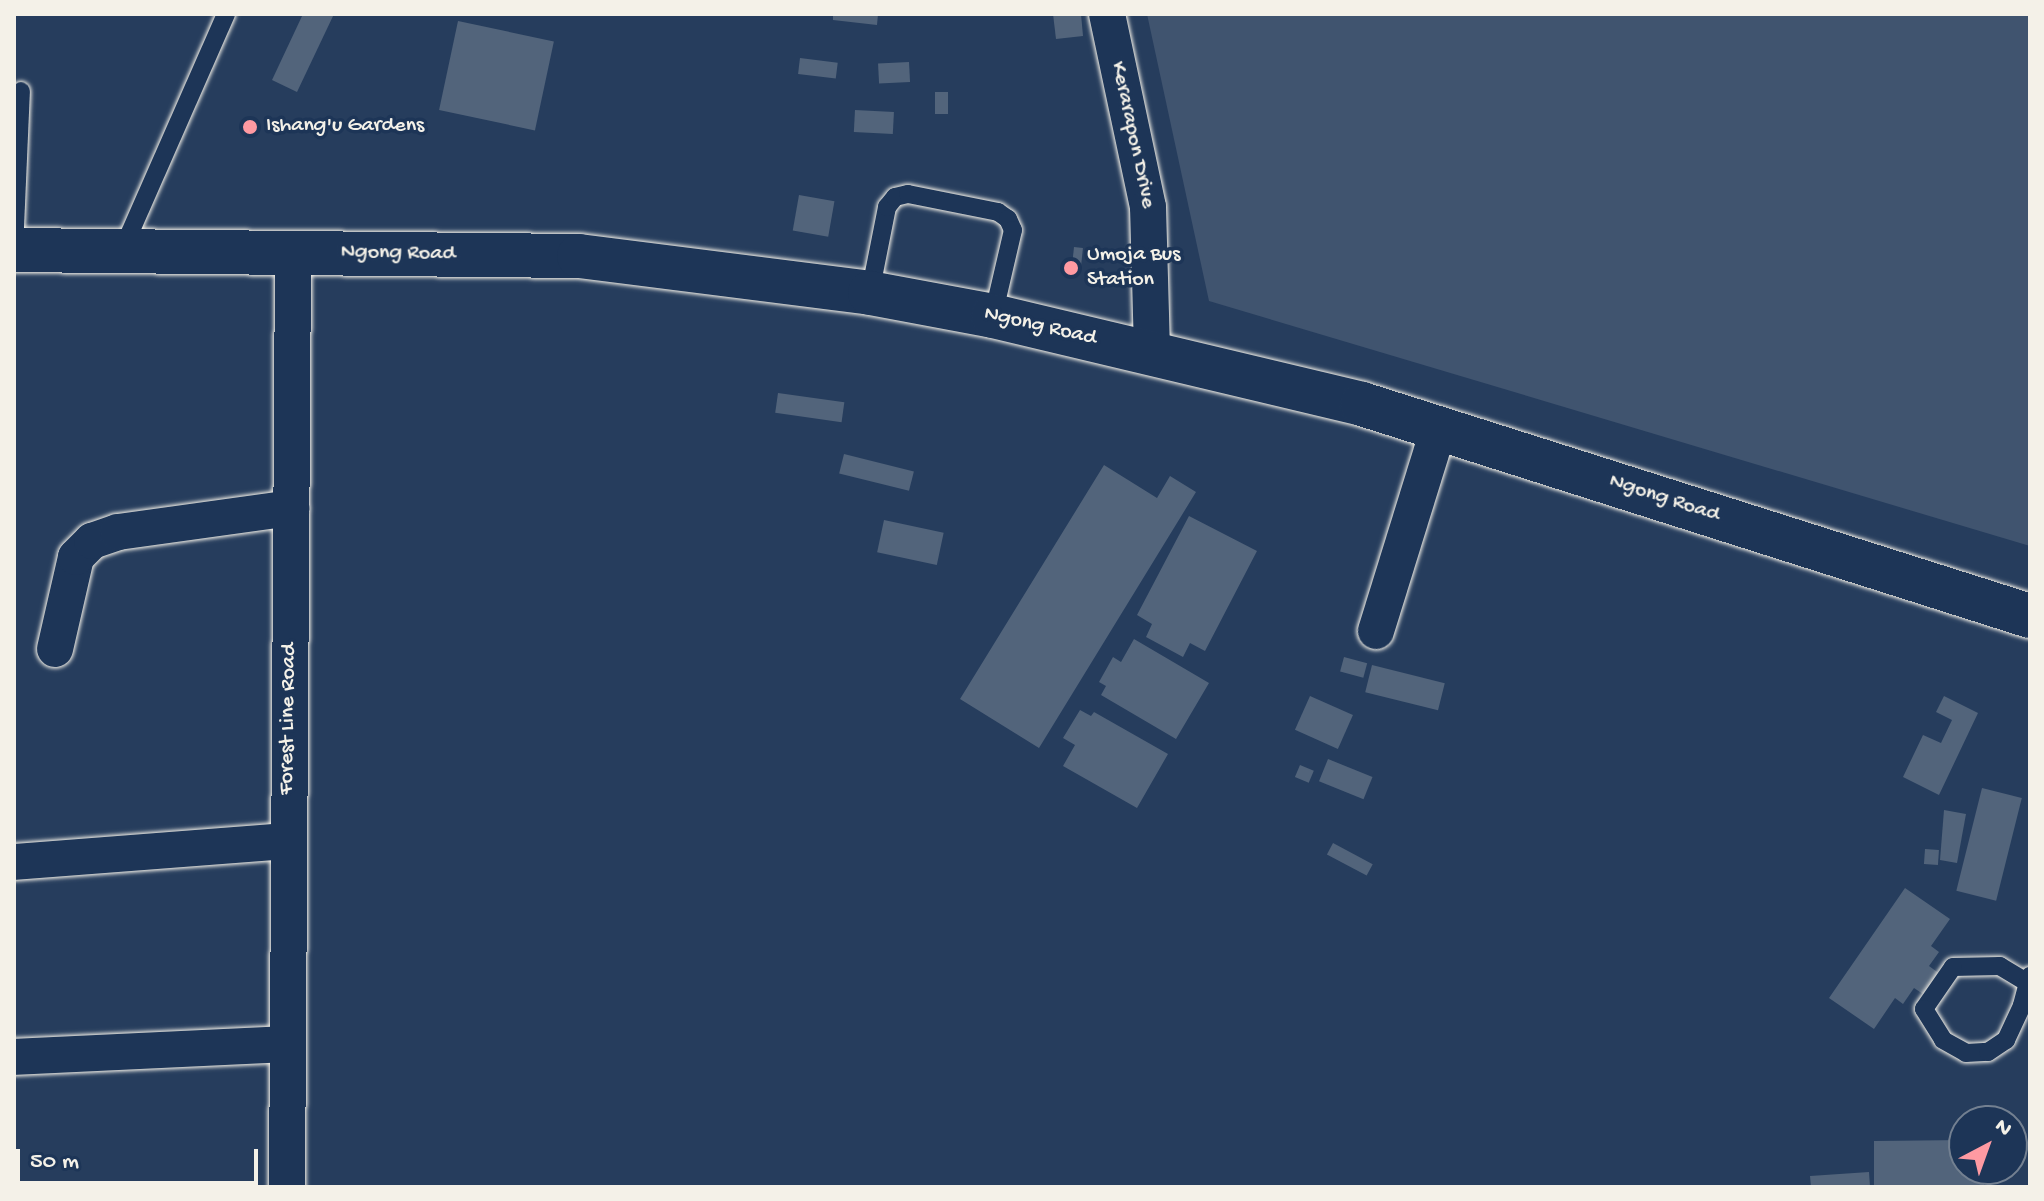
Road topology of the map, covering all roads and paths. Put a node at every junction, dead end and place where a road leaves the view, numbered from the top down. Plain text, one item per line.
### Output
1 (226, 14) edge
2 (1107, 14) edge
3 (21, 91) dead end
4 (14, 250) edge
5 (122, 251) junction
6 (293, 252) junction
7 (870, 293) junction
8 (993, 316) junction
9 (1152, 352) junction
10 (1439, 427) junction
11 (291, 508) junction
12 (2030, 616) edge
13 (1376, 631) dead end
14 (55, 649) dead end
15 (288, 841) junction
16 (14, 862) edge
17 (2029, 979) edge
18 (286, 1044) junction
19 (14, 1057) edge
20 (287, 1187) edge

1 - 5 lane
2 - 9 street, Kerarapon Drive
3 - 4 lane
4 - 5 main road, Ngong Road
5 - 6 main road, Ngong Road
6 - 7 main road, Ngong Road
6 - 11 street, Forest Line Road
7 - 8 main road, Ngong Road
7 - 8 lane
8 - 9 main road, Ngong Road
9 - 10 main road, Ngong Road
10 - 12 main road, Ngong Road
10 - 13 street
11 - 14 street
11 - 15 street, Forest Line Road
15 - 16 street
15 - 18 street, Forest Line Road
17 - 17 lane
18 - 19 street
18 - 20 street, Forest Line Road

